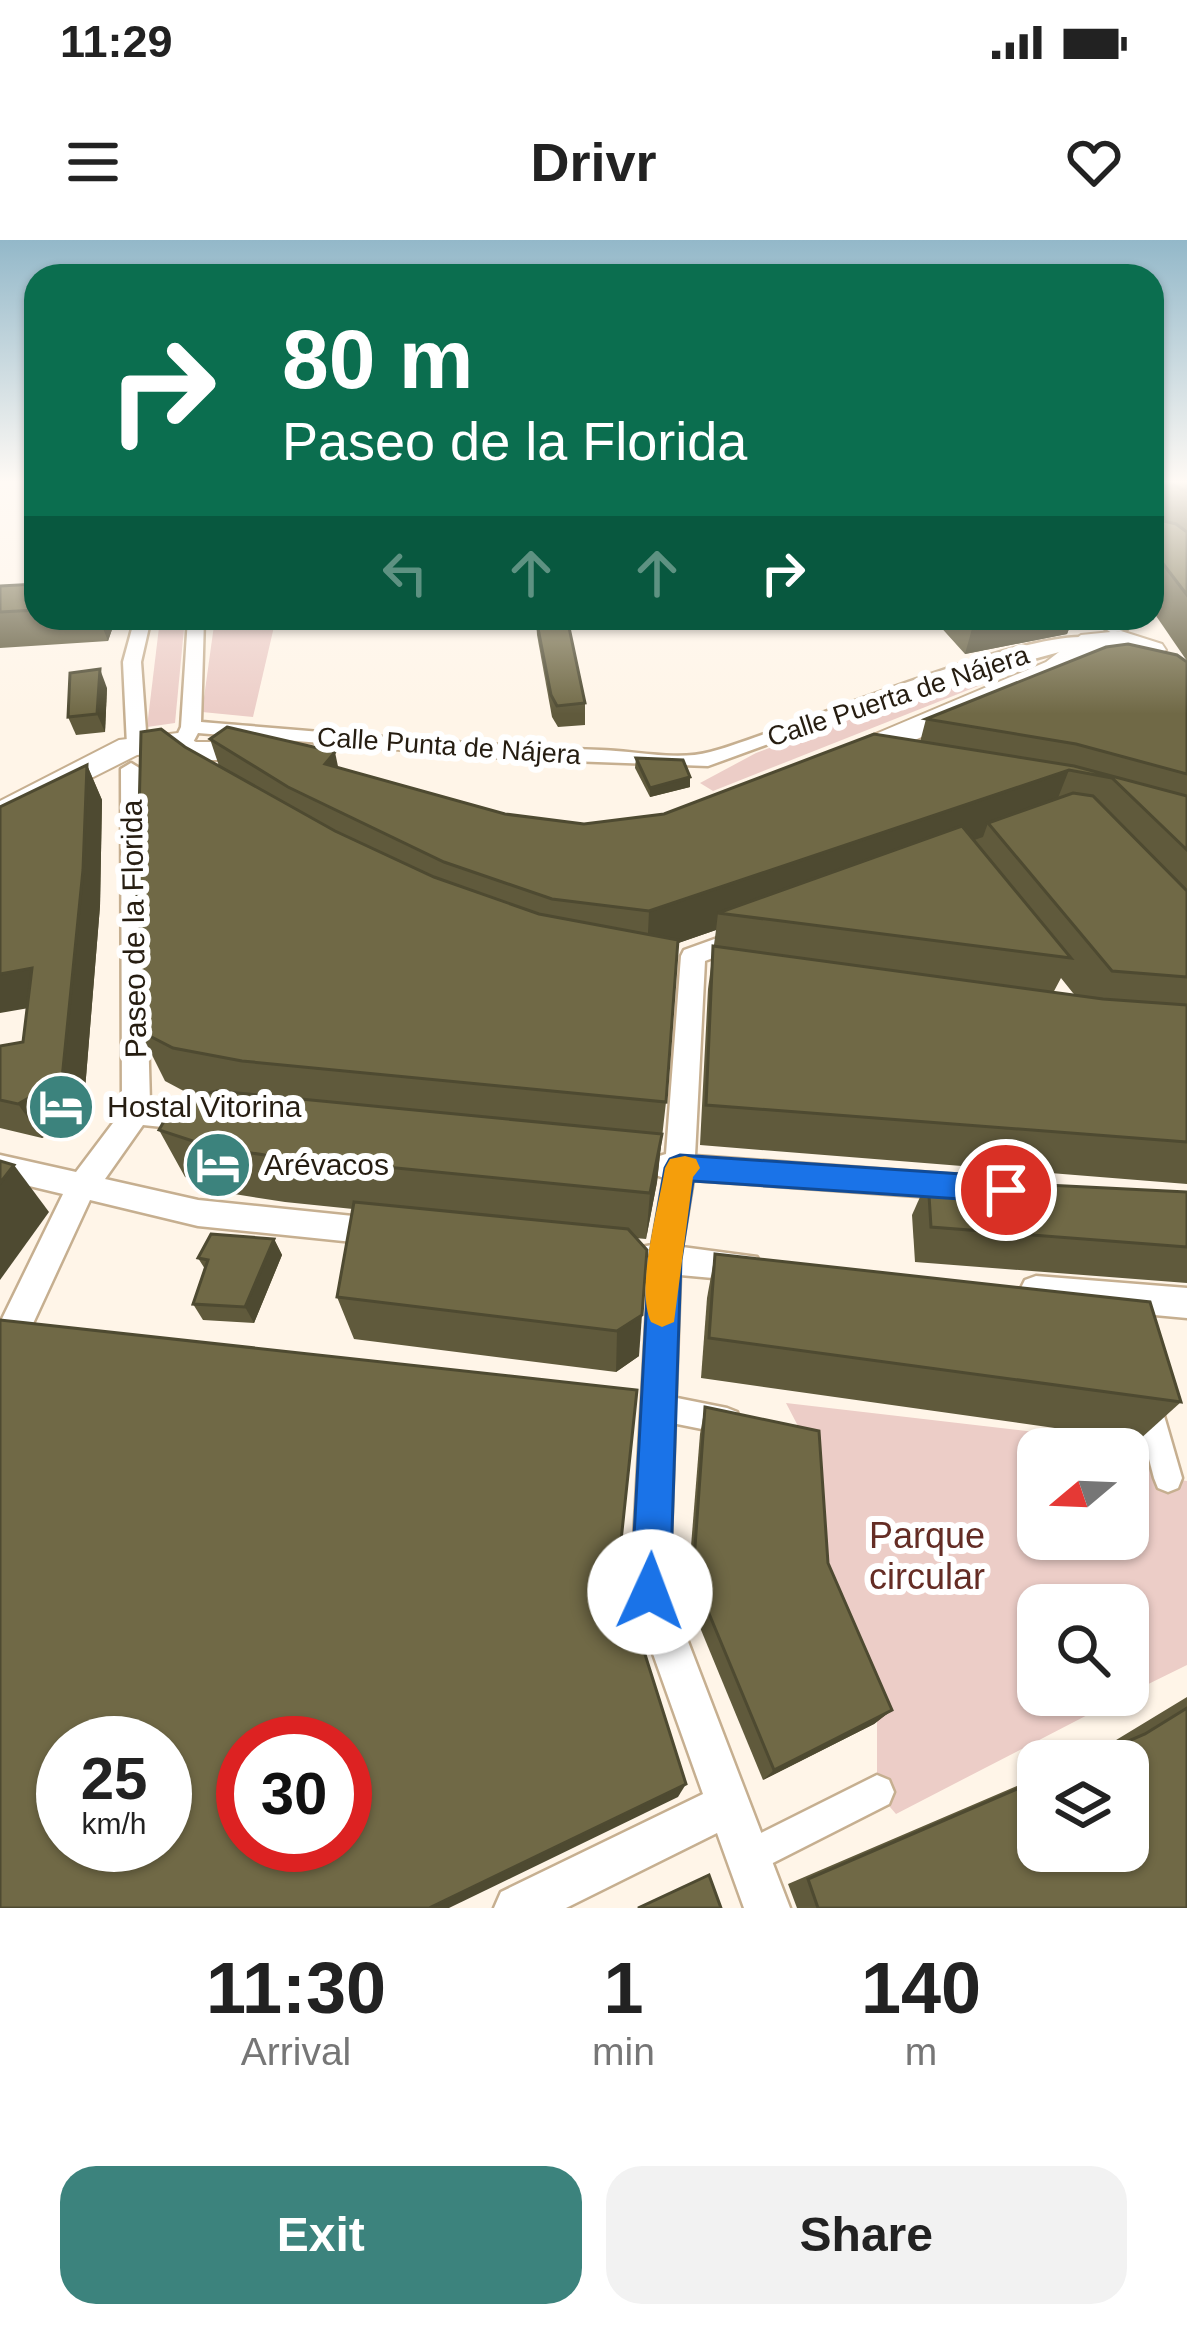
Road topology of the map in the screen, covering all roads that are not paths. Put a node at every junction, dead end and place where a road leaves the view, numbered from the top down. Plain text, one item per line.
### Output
1 (139, 630) edge
2 (195, 630) edge
3 (1110, 639) edge
4 (187, 752) junction
5 (131, 755) junction
6 (708, 760) joint
7 (825, 767) joint
8 (298, 769) edge
9 (879, 770) edge
10 (0, 814) edge
11 (0, 831) edge
12 (778, 924) edge
13 (136, 1113) junction
14 (224, 1122) edge
15 (634, 1163) edge
16 (0, 1167) edge
17 (680, 1168) junction
18 (997, 1189) edge
19 (80, 1190) junction
20 (404, 1234) edge
21 (608, 1255) edge
22 (665, 1260) junction
23 (784, 1270) edge
24 (998, 1287) edge
25 (1187, 1303) edge
26 (14, 1327) junction
27 (56, 1332) edge
28 (0, 1358) edge
29 (1136, 1365) edge
30 (646, 1405) junction
31 (744, 1425) edge
32 (1168, 1478) dead end
33 (877, 1792) dead end
34 (730, 1804) junction
35 (748, 1857) junction
36 (518, 1908) edge
37 (767, 1908) edge

1 - 5 street, Paseo de la Florida
2 - 4 street
3 - 3 main road
3 - 6 street, Calle Puerta de Nájera
3 - 7 main road
4 - 5 main road
4 - 6 street, Calle Punta de Nájera
4 - 8 main road
5 - 10 main road
5 - 11 main road
5 - 13 street, Paseo de la Florida
7 - 9 street
12 - 17 street
13 - 14 street
13 - 19 street
15 - 17 street
16 - 19 street
17 - 18 street
17 - 22 street
19 - 20 street
19 - 26 street
21 - 22 street
22 - 23 street
22 - 30 street
24 - 25 street
26 - 27 street
26 - 28 street
29 - 32 street
30 - 31 street
30 - 34 street
33 - 35 street
34 - 35 street
34 - 36 street
35 - 37 street

